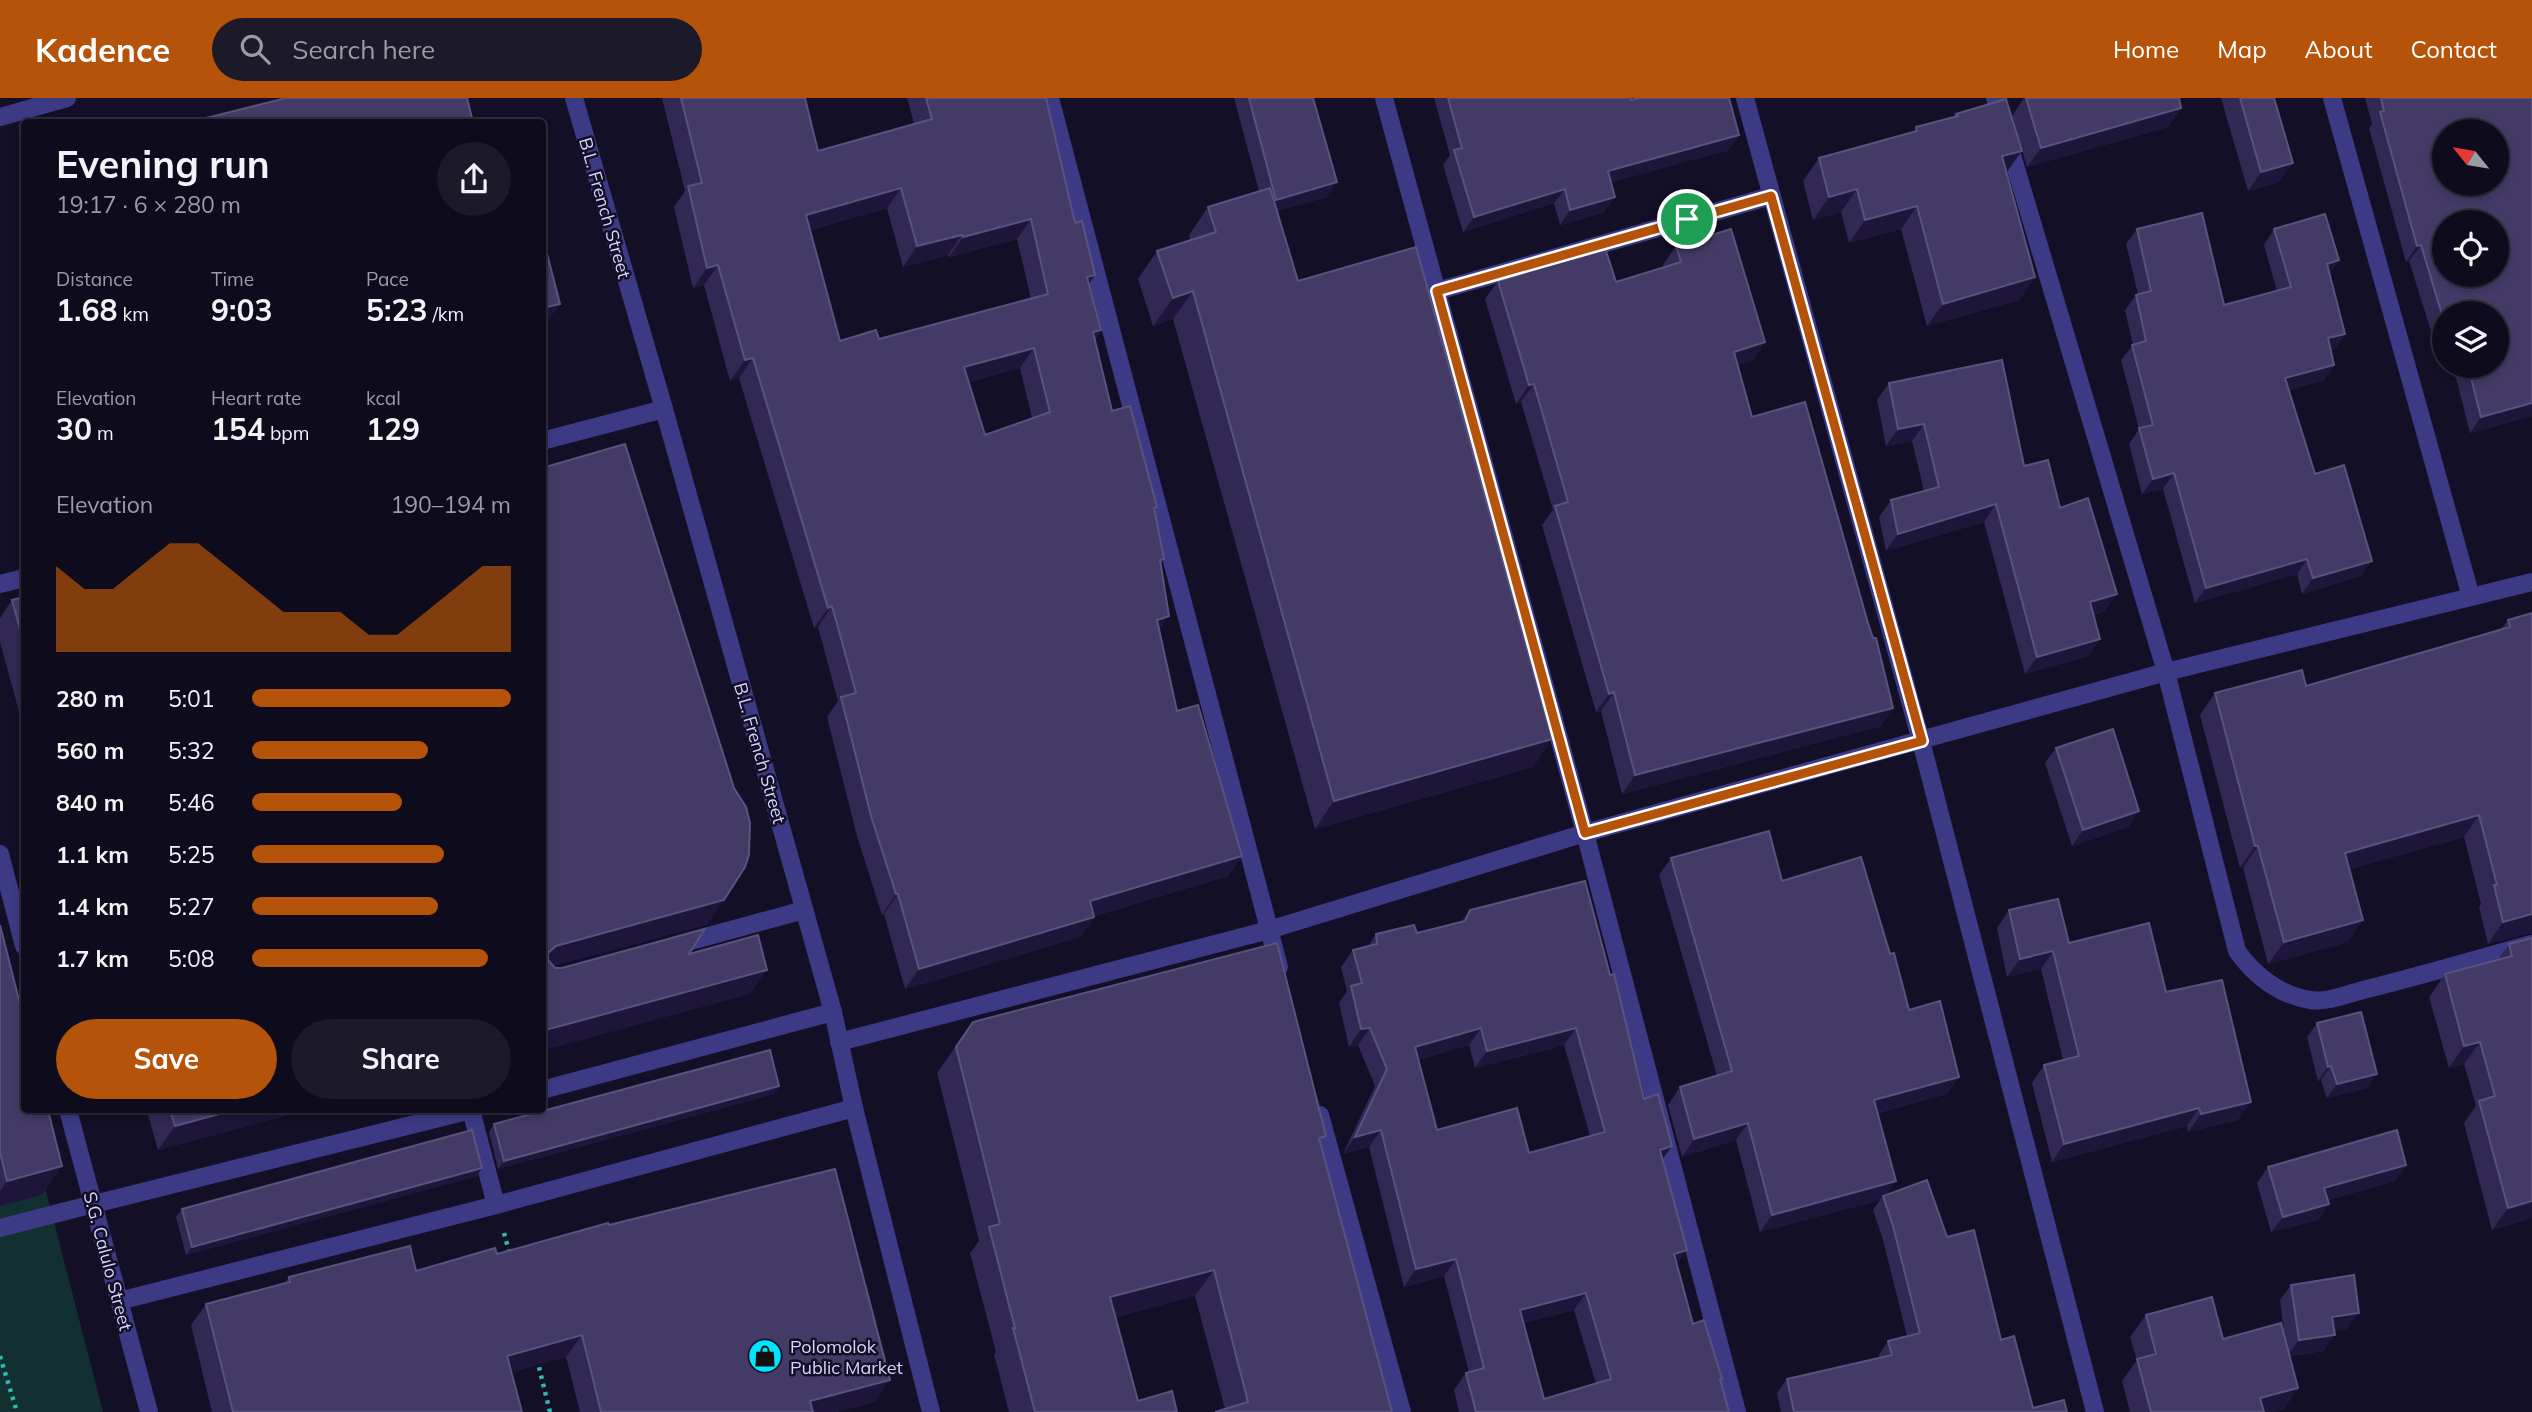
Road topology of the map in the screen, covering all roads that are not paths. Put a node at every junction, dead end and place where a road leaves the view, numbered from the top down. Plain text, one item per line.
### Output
1 (67, 98) edge
2 (573, 98) edge
3 (1051, 98) edge
4 (1384, 98) edge
5 (1745, 98) edge
6 (1995, 98) edge
7 (2332, 98) edge
8 (0, 117) edge
9 (1771, 196) junction
10 (1437, 291) junction
11 (664, 409) junction
12 (546, 440) edge
13 (21, 579) edge
14 (2532, 582) edge
15 (0, 584) edge
16 (2471, 597) junction
17 (2166, 672) junction
18 (1922, 741) junction
19 (1585, 833) junction
20 (0, 854) edge
21 (804, 910) junction
22 (1269, 930) junction
23 (21, 934) edge
24 (2532, 944) edge
25 (660, 949) edge
26 (1283, 984) edge
27 (833, 1012) junction
28 (839, 1042) junction
29 (546, 1089) edge
30 (1317, 1104) edge
31 (854, 1108) junction
32 (69, 1113) edge
33 (459, 1113) edge
34 (472, 1113) edge
35 (93, 1203) junction
36 (496, 1205) junction
37 (0, 1228) edge
38 (119, 1301) junction
39 (149, 1412) edge
40 (931, 1412) edge
41 (1402, 1412) edge
42 (1737, 1412) edge
43 (2095, 1412) edge

1 - 8 street
2 - 11 street, B.L. French Street
3 - 22 street
4 - 10 street
5 - 9 street
6 - 17 street
7 - 16 street
9 - 10 street
9 - 18 street
10 - 19 street
11 - 12 street
11 - 21 street, B.L. French Street
13 - 15 street
14 - 16 street
16 - 17 street
17 - 18 street
17 - 24 street
18 - 19 street
18 - 43 street
19 - 22 street
19 - 42 street
20 - 23 street
21 - 25 street
21 - 27 street, B.L. French Street
22 - 26 street
22 - 28 street
27 - 28 street, B.L. French Street
27 - 29 street
28 - 31 street, B.L. French Street
30 - 41 street
31 - 36 street
31 - 40 street, B.L. French Street
32 - 35 street, S.G. Calulo Street
33 - 35 street
34 - 36 street
35 - 37 street
35 - 38 street, S.G. Calulo Street
36 - 38 street
38 - 39 street, S.G. Calulo Street

